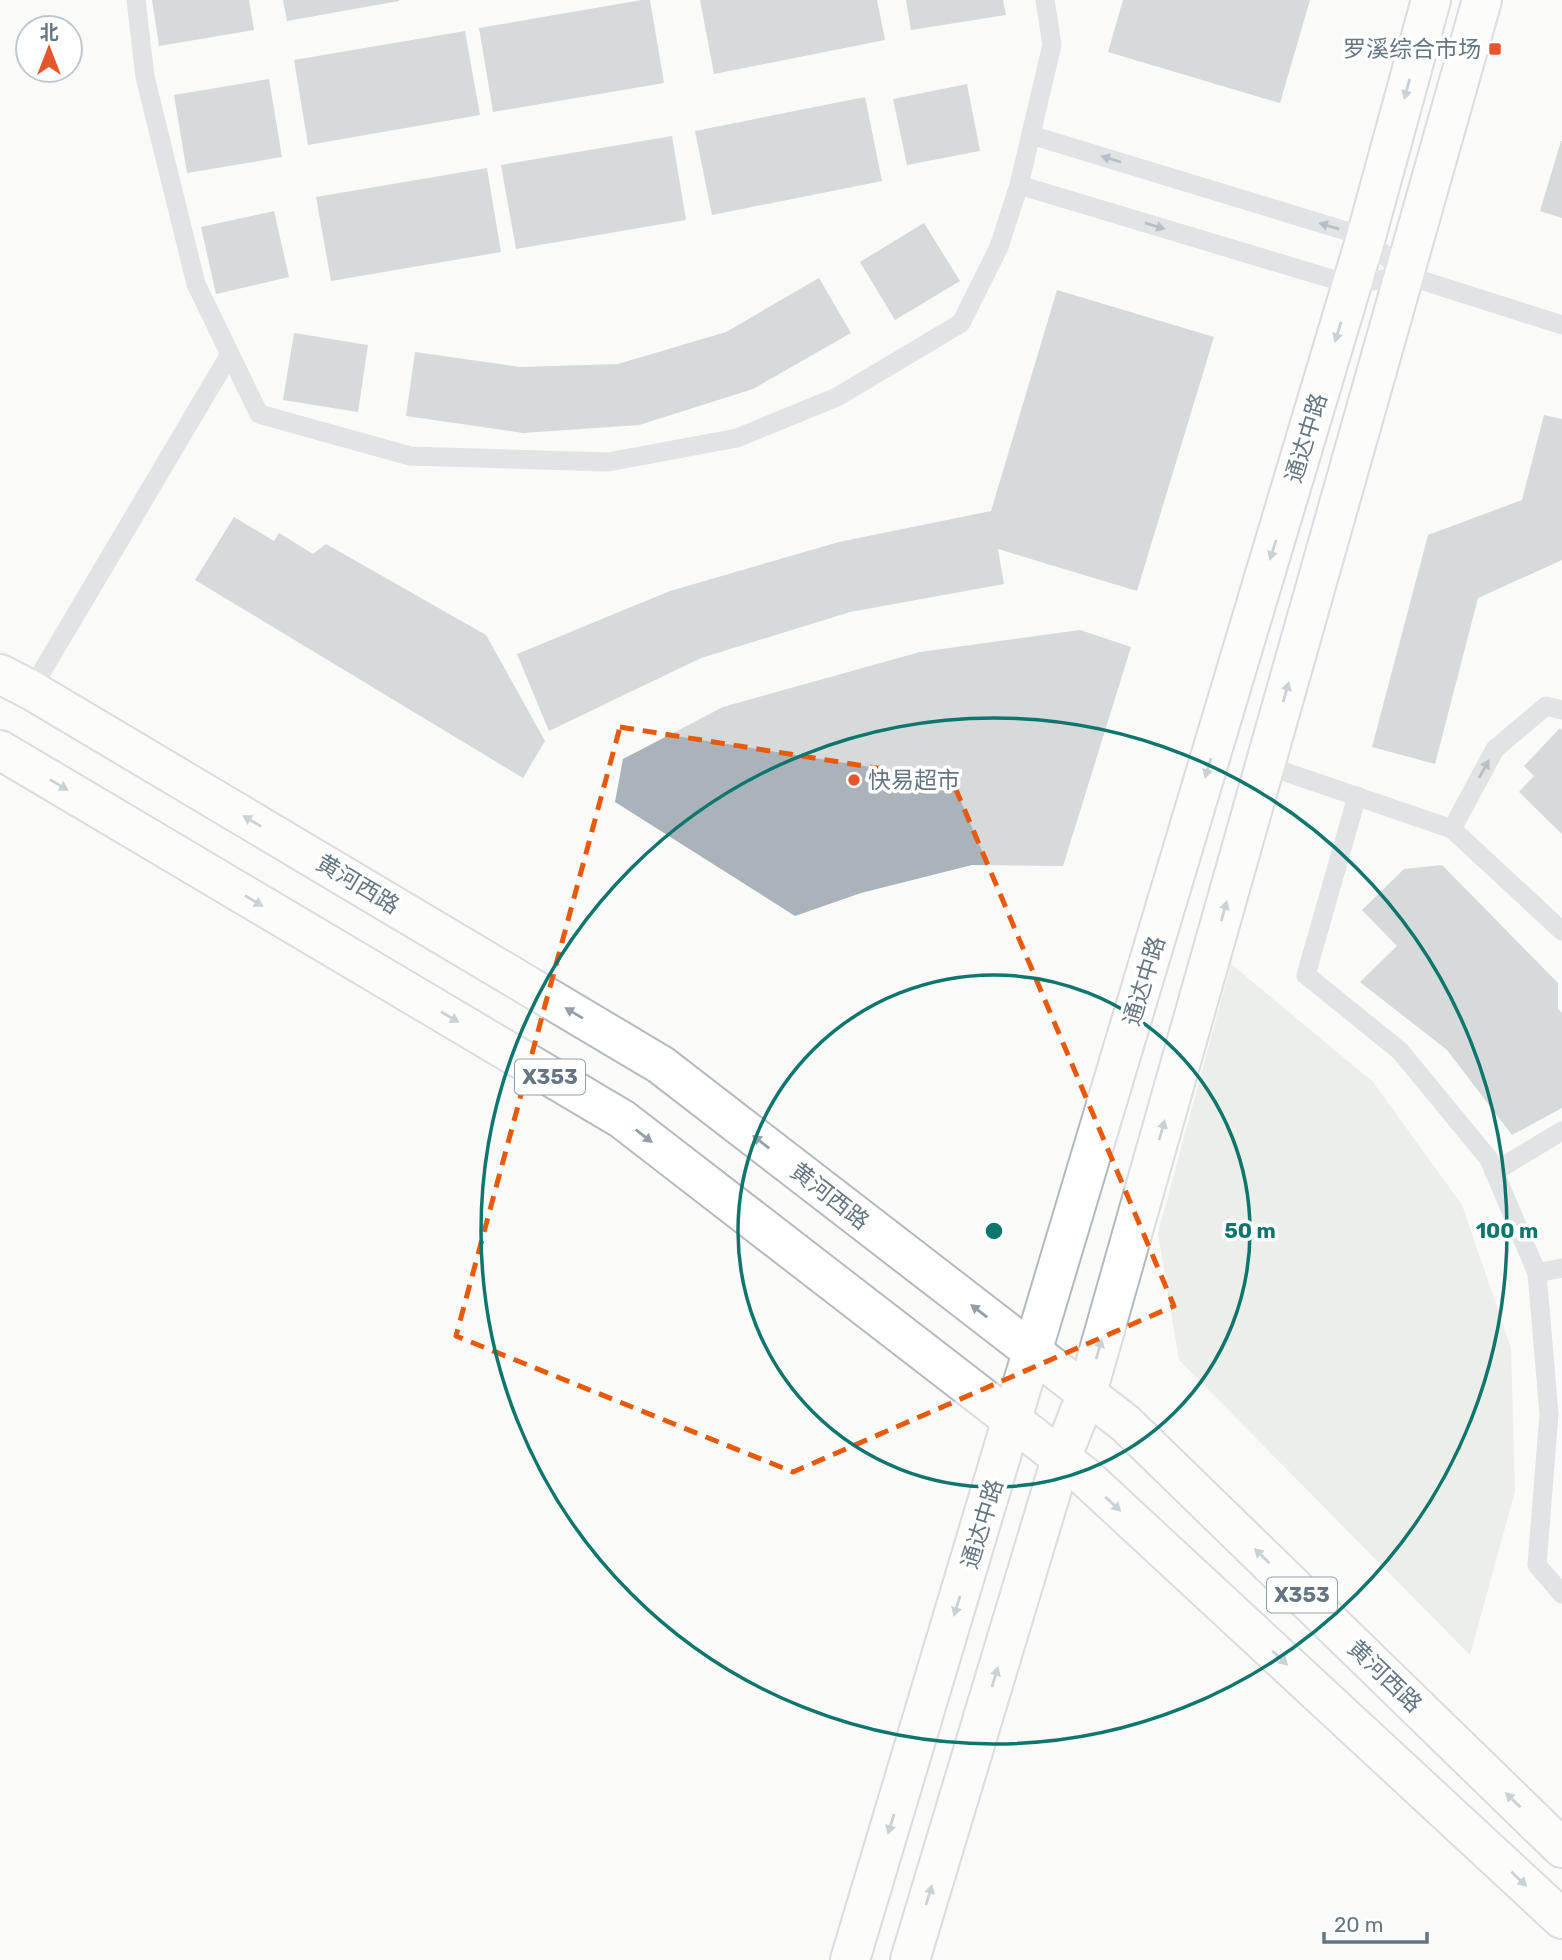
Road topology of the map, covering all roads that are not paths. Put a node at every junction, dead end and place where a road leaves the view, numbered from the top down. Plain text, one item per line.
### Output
1 (136, 0) edge
2 (1045, 0) edge
3 (1431, 0) edge
4 (1482, 0) edge
5 (1031, 135) junction
6 (1019, 185) junction
7 (1366, 237) junction
8 (1405, 275) junction
9 (1352, 285) junction
10 (1562, 325) edge
11 (230, 354) junction
12 (16, 682) edge
13 (1562, 710) edge
14 (0, 751) edge
15 (1265, 765) junction
16 (1357, 796) junction
17 (1452, 828) junction
18 (1562, 931) edge
19 (1562, 1131) edge
20 (1494, 1171) junction
21 (1562, 1268) edge
22 (1538, 1273) junction
23 (1033, 1353) junction
24 (1087, 1393) junction
25 (1012, 1422) junction
26 (1061, 1459) junction
27 (1562, 1594) edge
28 (1562, 1848) edge
29 (1562, 1919) edge
30 (850, 1960) edge
31 (910, 1960) edge

1 - 11 lane
2 - 5 lane
3 -> 7 street, 通达中路
4 - 8 street
5 - 6 lane
7 -> 5 lane
6 -> 9 lane
6 - 11 lane
7 - 8 lane
7 - 9 street, 通达中路
8 - 9 lane
8 - 10 lane
15 -> 8 street
9 -> 23 street, 通达中路
11 - 12 lane
23 -> 12 street, 黄河西路 / X353
17 -> 13 lane
14 -> 25 street, X353
15 - 16 lane
24 -> 15 street
16 - 17 lane
16 - 20 lane
17 - 18 lane
19 - 20 lane
20 - 22 lane
21 - 22 lane
22 - 27 lane
23 - 24 street, 黄河西路 / X353
23 - 25 street, 通达中路
24 - 26 street
28 -> 24 street, 黄河西路 / X353
25 - 26 street, X353
25 -> 30 street, 通达中路
26 -> 29 street, X353
31 -> 26 street

